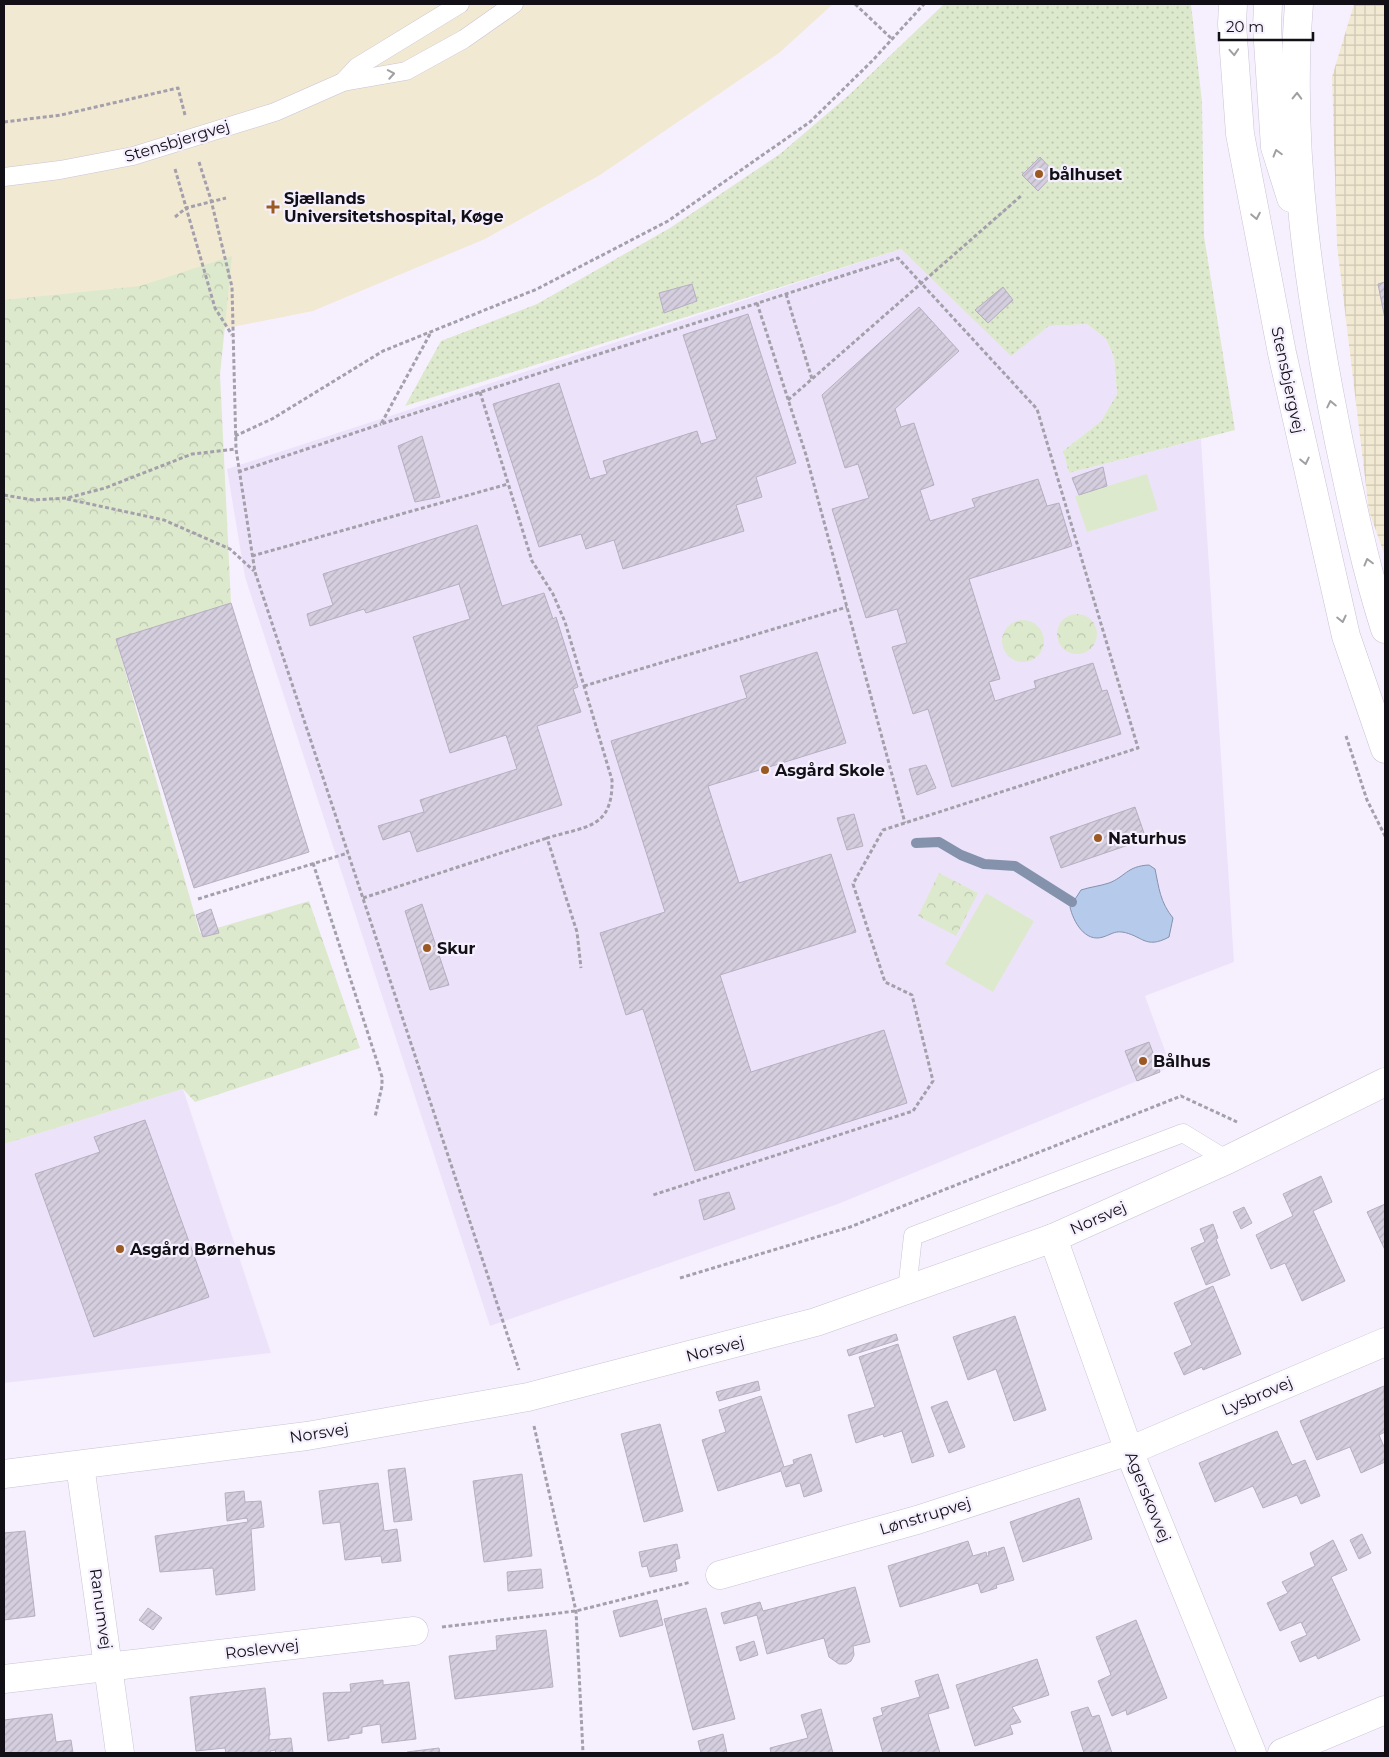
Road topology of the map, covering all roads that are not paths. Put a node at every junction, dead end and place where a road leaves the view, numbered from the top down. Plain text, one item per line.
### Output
1 (460, 4) edge
2 (514, 4) edge
3 (1233, 4) edge
4 (1268, 4) edge
5 (1299, 4) edge
6 (343, 82) junction
7 (4, 177) edge
8 (1307, 249) junction
9 (1385, 629) edge
10 (1385, 749) edge
11 (1385, 1082) edge
12 (1228, 1160) junction
13 (1053, 1238) junction
14 (907, 1290) junction
15 (1385, 1342) edge
16 (1129, 1451) junction
17 (80, 1465) junction
18 (4, 1474) edge
19 (720, 1575) road end
20 (414, 1630) road end
21 (109, 1666) junction
22 (4, 1680) edge
23 (1385, 1710) edge
24 (120, 1753) edge
25 (1252, 1753) edge
26 (1282, 1753) edge

1 - 6 lane, Stensbjergvej
6 -> 2 lane, Stensbjergvej
3 -> 10 street, Stensbjergvej
8 -> 4 street
8 -> 5 street
6 - 7 lane, Stensbjergvej
9 -> 8 street
11 - 12 street, Norsvej
12 - 13 street, Norsvej
12 - 14 lane
13 - 14 street, Norsvej
13 - 16 street, Agerskovvej
14 - 17 street, Norsvej
15 - 16 street, Lysbrovej
16 - 19 street, Lønstrupvej
16 - 25 street, Agerskovvej
17 - 18 street, Norsvej
17 - 21 street, Ranumvej
20 - 21 street, Roslevvej
21 - 22 street, Roslevvej
21 - 24 street, Ranumvej
23 - 26 street

